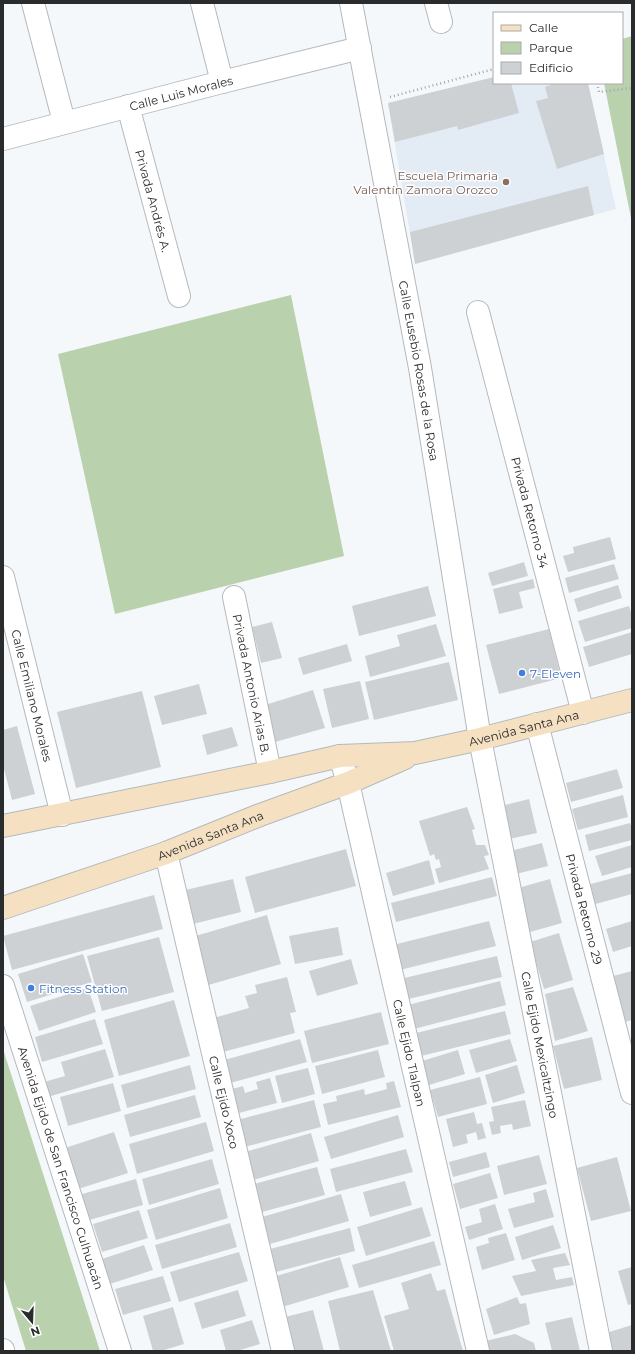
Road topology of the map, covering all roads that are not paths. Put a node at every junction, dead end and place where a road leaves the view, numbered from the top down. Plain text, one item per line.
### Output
1 (33, 3) edge
2 (202, 3) edge
3 (351, 3) edge
4 (360, 48) junction
5 (222, 82) junction
6 (128, 106) junction
7 (64, 122) junction
8 (3, 139) edge
9 (179, 296) dead end
10 (478, 312) dead end
11 (3, 577) edge
12 (234, 597) dead end
13 (632, 700) edge
14 (583, 713) junction
15 (538, 724) junction
16 (480, 739) junction
17 (415, 753) junction
18 (340, 756) junction
19 (270, 772) junction
20 (348, 783) junction
21 (62, 815) junction
22 (3, 826) edge
23 (166, 854) junction
24 (3, 908) edge
25 (3, 986) edge
26 (632, 1093) edge
27 (120, 1351) edge
28 (283, 1351) edge
29 (478, 1351) edge
30 (601, 1351) edge

1 - 7 street
2 - 5 street
3 - 4 street, Calle Eusebio Rosas de la Rosa
4 - 5 street, Calle Luis Morales
4 - 16 street, Calle Eusebio Rosas de la Rosa
5 - 6 street, Calle Luis Morales
6 - 7 street, Calle Luis Morales
6 - 9 street, Privada Andrés A.
7 - 8 street, Calle Luis Morales
10 - 14 street, Privada Retorno 34
11 - 21 street, Calle Emiliano Morales
12 - 19 street, Privada Antonio Arias B.
13 - 14 main road, Avenida Santa Ana
14 - 15 main road, Avenida Santa Ana
15 - 16 main road, Avenida Santa Ana
15 - 26 street, Privada Retorno 29
16 - 17 main road, Avenida Santa Ana
16 - 30 street, Calle Ejido Mexicaltzingo
17 - 18 main road, Avenida Santa Ana
17 - 20 main road, Avenida Santa Ana
18 - 19 main road, Avenida Santa Ana
18 - 20 street, Calle Ejido Tlalpan
19 - 21 main road, Avenida Santa Ana
20 - 23 main road, Avenida Santa Ana
20 - 29 street, Calle Ejido Tlalpan
21 - 22 main road, Avenida Santa Ana
23 - 24 main road, Avenida Santa Ana
23 - 28 street, Calle Ejido Xoco
25 - 27 street, Avenida Ejido de San Francisco Culhuacán

